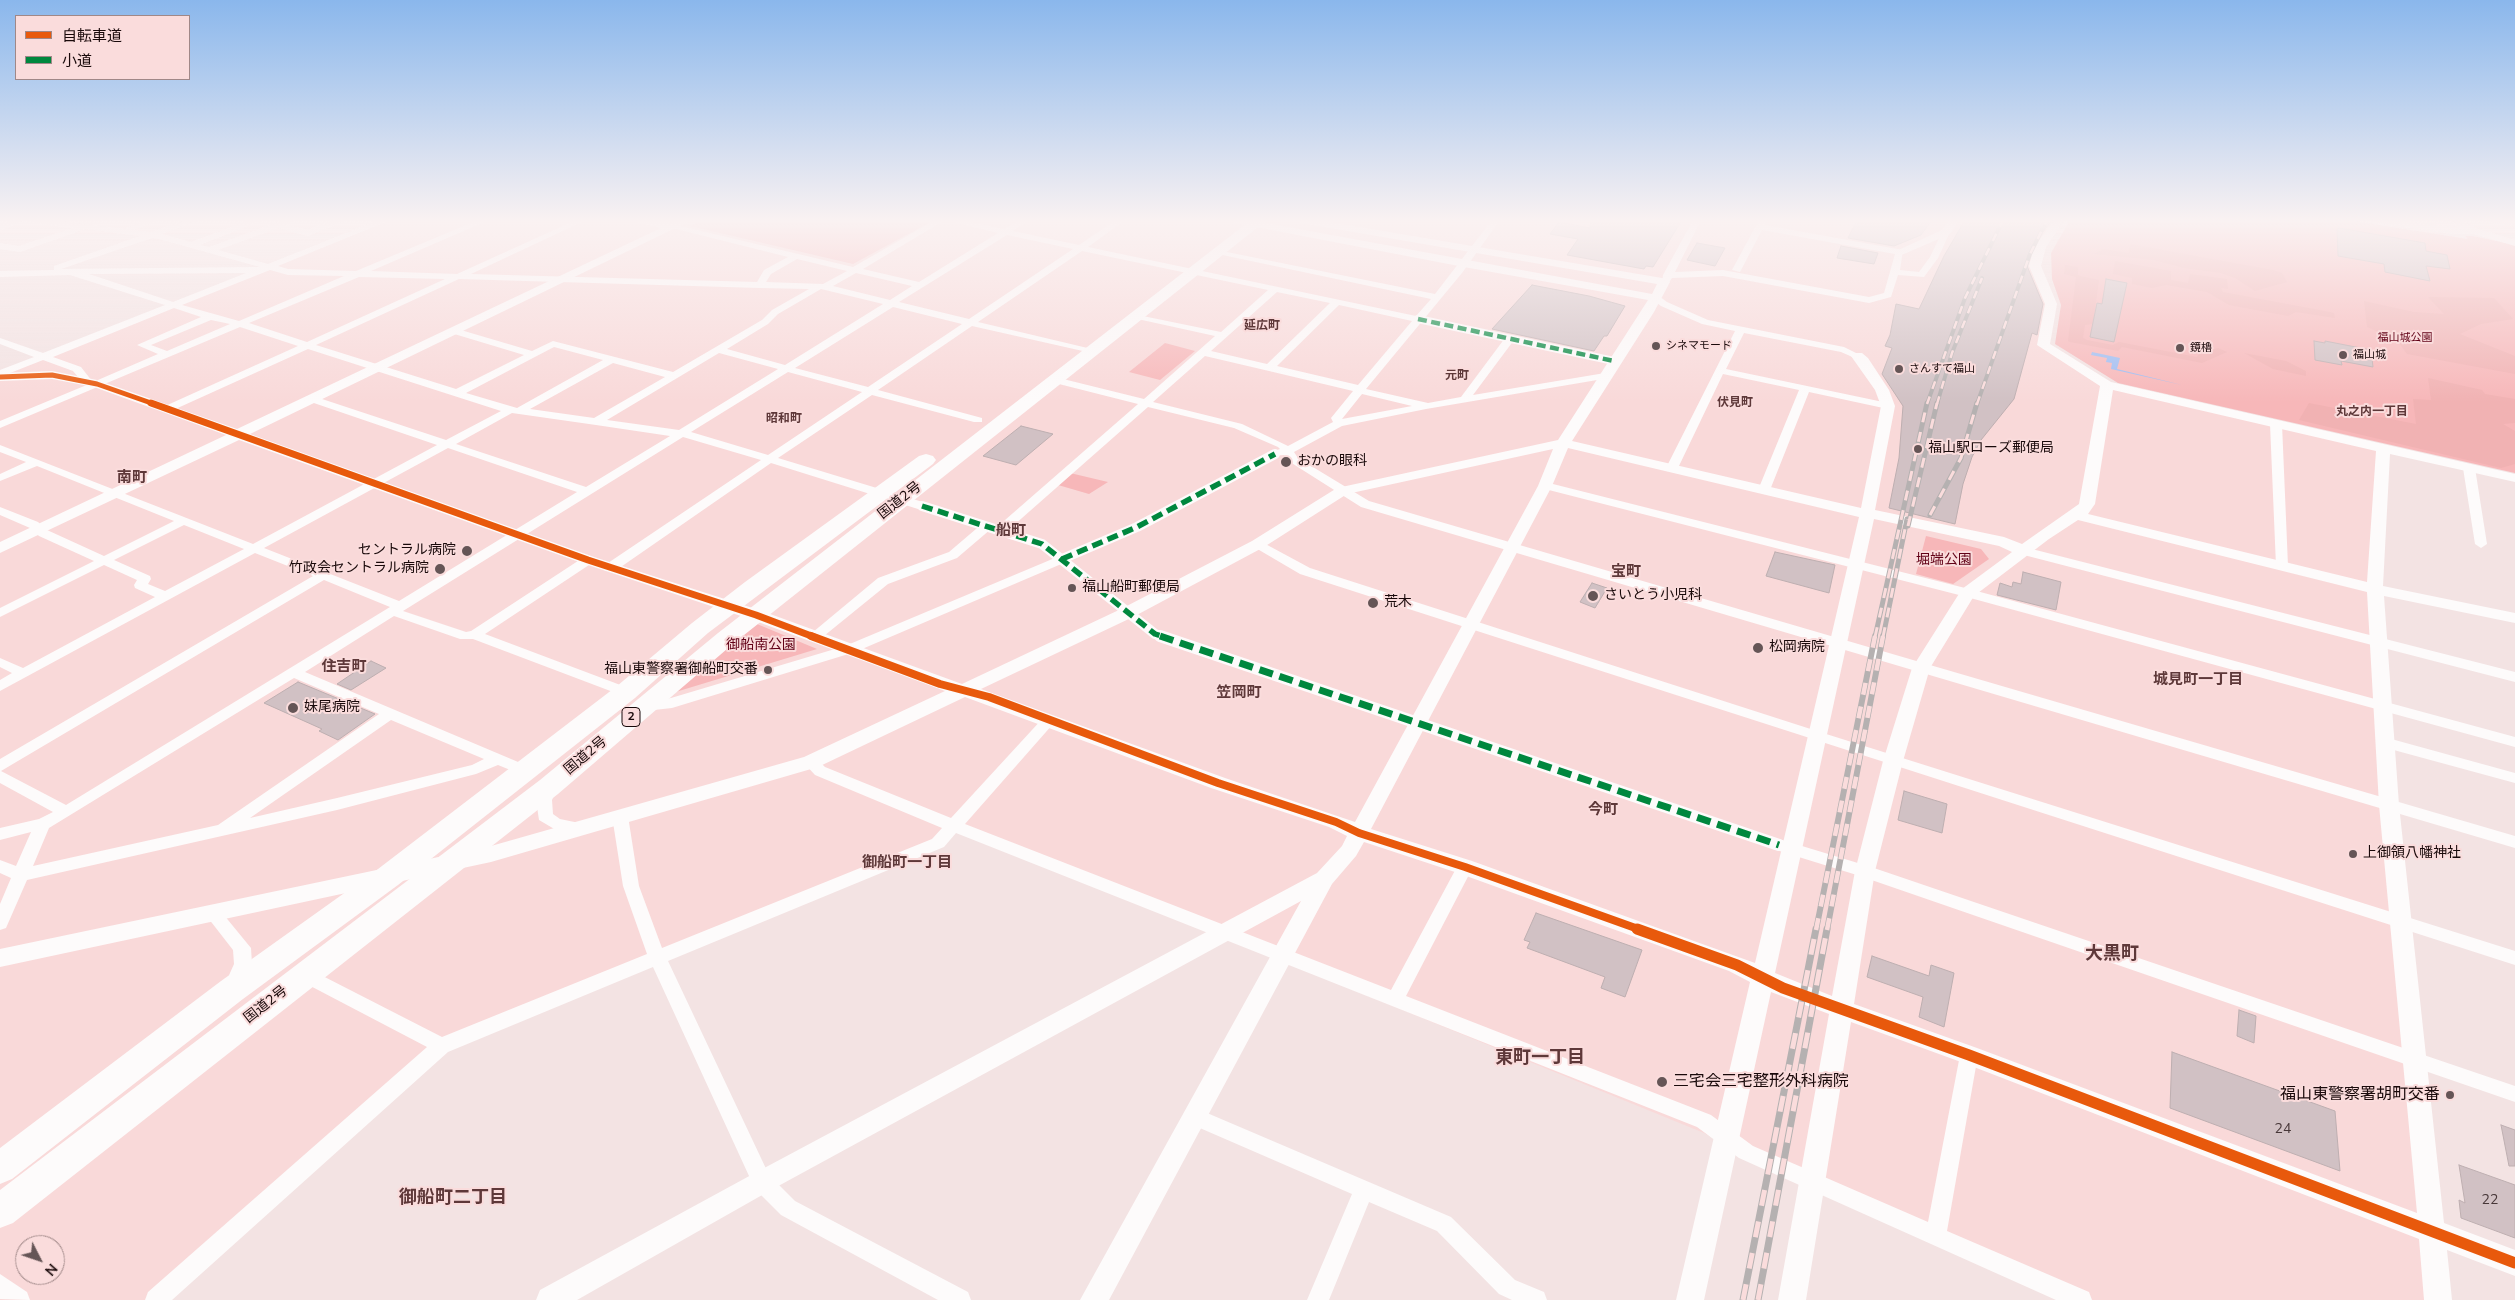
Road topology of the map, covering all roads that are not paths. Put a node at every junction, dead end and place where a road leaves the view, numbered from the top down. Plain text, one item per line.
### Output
1 (98, 281) edge
2 (234, 281) edge
3 (337, 281) edge
4 (447, 281) edge
5 (556, 281) edge
6 (637, 281) edge
7 (762, 281) edge
8 (834, 281) edge
9 (901, 281) edge
10 (927, 281) edge
11 (1032, 281) edge
12 (1171, 281) edge
13 (1174, 281) edge
14 (1236, 281) edge
15 (1357, 281) edge
16 (1450, 281) edge
17 (1622, 281) edge
18 (1639, 281) edge
19 (1665, 281) edge
20 (1685, 281) edge
21 (1764, 281) edge
22 (1892, 281) edge
23 (2041, 281) edge
24 (760, 285) junction
25 (920, 285) junction
26 (1663, 285) junction
27 (823, 286) junction
28 (1275, 289) junction
29 (1437, 297) junction
30 (893, 302) junction
31 (1337, 302) junction
32 (172, 304) junction
33 (1136, 316) junction
34 (210, 317) junction
35 (1418, 319) junction
36 (973, 322) junction
37 (241, 324) junction
38 (1740, 330) junction
39 (454, 331) junction
40 (1223, 335) junction
41 (1509, 340) junction
42 (0, 342) edge
43 (308, 344) junction
44 (1083, 349) junction
45 (718, 350) junction
46 (1203, 352) junction
47 (167, 354) junction
48 (533, 354) junction
49 (44, 356) junction
50 (1857, 356) joint
51 (614, 360) junction
52 (378, 367) junction
53 (1269, 368) junction
54 (786, 369) junction
55 (1609, 369) junction
56 (1722, 371) junction
57 (0, 375) edge
58 (674, 376) junction
59 (1055, 380) junction
60 (92, 383) junction
61 (2107, 385) junction
62 (1805, 389) junction
63 (1359, 390) junction
64 (459, 392) junction
65 (871, 392) junction
66 (312, 399) junction
67 (1464, 400) junction
68 (1145, 402) junction
69 (1428, 406) junction
70 (1888, 406) junction
71 (167, 409) junction
72 (514, 410) junction
73 (978, 420) junction
74 (596, 422) junction
75 (1339, 423) junction
76 (2276, 424) junction
77 (0, 425) edge
78 (239, 434) junction
79 (680, 434) junction
80 (1563, 443) junction
81 (448, 444) junction
82 (0, 448) edge
83 (2383, 449) junction
84 (1281, 452) junction
85 (768, 460) junction
86 (35, 463) junction
87 (1672, 468) junction
88 (2470, 468) junction
89 (0, 478) edge
90 (2515, 478) edge
91 (372, 484) junction
92 (1545, 486) junction
93 (1764, 490) junction
94 (586, 491) junction
95 (1342, 491) junction
96 (115, 493) junction
97 (902, 500) junction
98 (0, 511) edge
99 (1867, 514) junction
100 (2075, 515) junction
101 (185, 520) junction
102 (987, 526) junction
103 (39, 530) junction
104 (1000, 530) junction
105 (516, 534) junction
106 (1258, 544) junction
107 (2481, 544) dead end
108 (0, 548) edge
109 (254, 548) junction
110 (1512, 548) junction
111 (2024, 551) junction
112 (1062, 559) junction
113 (588, 560) junction
114 (106, 561) junction
115 (1855, 564) junction
116 (2282, 566) junction
117 (610, 568) junction
118 (322, 576) junction
119 (2374, 589) junction
120 (1968, 593) junction
121 (164, 596) junction
122 (730, 607) junction
123 (396, 608) junction
124 (0, 613) edge
125 (1127, 613) junction
126 (756, 615) junction
127 (2515, 618) edge
128 (1472, 624) junction
129 (474, 635) junction
130 (814, 637) junction
131 (2377, 641) junction
132 (1837, 644) junction
133 (850, 649) junction
134 (0, 662) edge
135 (1921, 668) junction
136 (293, 672) junction
137 (23, 673) junction
138 (2515, 677) edge
139 (0, 686) edge
140 (964, 691) junction
141 (636, 699) junction
142 (2382, 705) junction
143 (391, 713) junction
144 (1048, 721) junction
145 (1418, 723) junction
146 (1818, 737) junction
147 (2384, 742) junction
148 (2515, 742) edge
149 (496, 760) junction
150 (1893, 761) junction
151 (811, 762) junction
152 (0, 766) edge
153 (525, 771) junction
154 (0, 776) edge
155 (2515, 778) edge
156 (549, 787) junction
157 (2389, 805) junction
158 (66, 812) junction
159 (620, 816) junction
160 (43, 824) junction
161 (954, 826) junction
162 (578, 828) junction
163 (217, 832) junction
164 (1359, 833) junction
165 (0, 834) edge
166 (2515, 842) edge
167 (1786, 847) junction
168 (454, 860) junction
169 (0, 866) edge
170 (1465, 867) junction
171 (1865, 871) junction
172 (20, 875) junction
173 (388, 877) junction
174 (1324, 879) junction
175 (213, 914) junction
176 (2401, 922) junction
177 (0, 923) edge
178 (1224, 932) junction
179 (1283, 954) junction
180 (0, 958) edge
181 (657, 958) junction
182 (2515, 958) edge
183 (305, 975) junction
184 (1763, 978) junction
185 (232, 990) junction
186 (1395, 999) junction
187 (1842, 1009) junction
188 (441, 1046) junction
189 (1969, 1055) junction
190 (2416, 1060) junction
191 (2515, 1094) edge
192 (1193, 1116) junction
193 (1726, 1138) junction
194 (0, 1168) edge
195 (762, 1182) junction
196 (1813, 1182) junction
197 (1364, 1190) junction
198 (0, 1212) edge
199 (2432, 1231) junction
200 (1936, 1236) junction
201 (2515, 1263) edge
202 (0, 1285) edge
203 (19, 1300) edge
204 (156, 1300) edge
205 (550, 1300) edge
206 (960, 1300) edge
207 (1094, 1300) edge
208 (1318, 1300) edge
209 (1536, 1300) edge
210 (1690, 1300) edge
211 (1792, 1300) edge
212 (2081, 1300) edge
213 (2438, 1300) edge

1 - 32 street
2 - 32 street
3 - 37 street
4 - 43 street
5 - 39 street
6 - 24 street
7 - 24 street
8 - 27 street
9 - 25 street
10 - 25 street
11 - 36 street
12 - 44 highway, 国道2号 / 2
13 - 33 highway, 国道2号 / 2
14 - 28 street
15 - 29 street
16 - 29 street
17 - 26 street
18 - 26 street
19 - 26 street
20 - 26 street
21 - 22 street
23 - 61 street
24 - 27 street
25 - 30 street
26 - 38 street
26 - 55 street
27 - 30 street
27 - 45 street
28 - 31 street
28 - 40 street
29 - 35 street
30 - 36 street
30 - 54 street
31 - 35 street
31 - 53 street
32 - 34 street
32 - 49 street
33 - 40 street
33 - 44 highway, 国道2号 / 2
34 - 37 street
34 - 47 street
35 - 41 street
35 - 63 street
36 - 44 street
36 - 65 street
37 - 43 street
37 - 47 street
38 - 50 street
38 - 56 street
39 - 48 street
39 - 52 street
40 - 46 street
41 - 55 street
41 - 67 street
42 - 49 street
43 - 52 street
43 - 71 street
44 - 59 highway, 国道2号 / 2
44 - 73 highway, 国道2号 / 2
45 - 54 street
45 - 58 street
46 - 53 street
46 - 68 street
47 - 60 street
48 - 51 street
48 - 64 street
49 - 57 street
49 - 60 street
50 - 70 street
51 - 58 street
51 - 72 street
52 - 64 street
52 - 66 street
53 - 63 street
54 - 65 street
54 - 79 street
55 - 67 street
55 - 80 street
56 - 62 street
56 - 87 street
57 - 60 street
58 - 74 street
59 - 68 street
59 - 97 highway, 国道2号 / 2
60 - 71 street
60 - 77 street
61 - 76 street
61 - 100 street
62 - 70 street
62 - 93 street
63 - 69 street
63 - 75 street
64 - 72 street
65 - 73 street
65 - 85 street
66 - 78 street
66 - 81 street
67 - 69 street
68 - 84 street
68 - 104 street
69 - 75 street
70 - 99 street
71 - 78 street
72 - 74 street
72 - 81 street
73 - 97 highway, 国道2号 / 2
74 - 79 street
75 - 84 street
76 - 83 street
76 - 116 street
78 - 91 street
78 - 96 street
79 - 85 street
79 - 94 street
80 - 87 street
80 - 92 street
80 - 95 street
81 - 91 street
81 - 94 street
82 - 86 street
83 - 88 street
83 - 119 street
84 - 95 street
84 - 112 street
85 - 97 street
85 - 117 street
86 - 89 street
86 - 96 street
87 - 93 street
88 - 90 street
88 - 107 street
91 - 105 street
91 - 109 street
92 - 110 street
92 - 115 street
93 - 99 street
94 - 105 street
95 - 106 street
95 - 110 street
96 - 101 street
96 - 103 street
97 - 102 street
97 - 122 highway, 国道2号 / 2
97 - 126 highway, 国道2号 / 2
98 - 103 street
99 - 111 street
99 - 115 street
100 - 111 street
100 - 116 street
101 - 109 street
101 - 114 street
102 - 104 street
102 - 130 street
103 - 108 street
103 - 114 street
104 - 112 street
105 - 113 street
105 - 123 street
106 - 125 street
106 - 128 street
109 - 118 street
109 - 121 street
110 - 128 street
110 - 132 street
111 - 120 street
111 - 131 street
112 - 125 street
112 - 133 street
113 - 117 street
113 - 129 street
114 - 121 street
114 - 124 street
115 - 120 street
115 - 132 street
116 - 119 street
117 - 122 street
118 - 123 street
118 - 152 street
119 - 127 street
119 - 131 street
120 - 135 street
120 - 142 street
121 - 137 street
122 - 126 street
122 - 141 highway, 国道2号 / 2
123 - 129 street
123 - 136 street
125 - 140 street
125 - 145 street
126 - 130 street
126 - 141 highway, 国道2号 / 2
128 - 145 street
128 - 146 street
129 - 141 street
130 - 133 street
131 - 138 street
131 - 142 street
132 - 135 street
132 - 146 street
133 - 140 street
133 - 141 street
134 - 137 street
135 - 150 street
135 - 157 street
136 - 143 street
136 - 158 street
137 - 139 street
140 - 144 street
140 - 151 street
141 - 153 highway, 国道2号 / 2
141 - 156 highway, 国道2号 / 2
142 - 147 street
142 - 148 street
143 - 149 street
143 - 163 street
144 - 161 street
144 - 164 street
145 - 164 street
145 - 167 street
146 - 150 street
146 - 167 street
147 - 155 street
147 - 157 street
149 - 153 street
149 - 163 street
150 - 171 street
150 - 176 street
151 - 159 street
151 - 161 street
153 - 173 highway, 国道2号 / 2
154 - 158 street
156 - 162 street
156 - 168 highway, 国道2号 / 2
157 - 166 street
157 - 176 street
158 - 160 street
159 - 162 street
159 - 181 street
160 - 165 street
160 - 172 street
161 - 178 street
161 - 181 street
162 - 168 street
163 - 172 street
164 - 170 street
164 - 174 street
167 - 171 street
167 - 184 street
168 - 173 street
168 - 183 highway, 国道2号 / 2
169 - 172 street
170 - 184 street
170 - 186 street
171 - 187 street
171 - 190 street
172 - 177 street
173 - 175 street
173 - 185 highway, 国道2号 / 2
174 - 178 street
174 - 179 street
175 - 180 street
175 - 185 street
176 - 182 street
176 - 190 street
178 - 179 street
178 - 195 street
179 - 186 street
179 - 192 street
181 - 188 street
181 - 195 street
183 - 188 street
183 - 198 highway, 国道2号 / 2
184 - 187 street
184 - 193 street
185 - 194 highway, 国道2号 / 2
186 - 193 street
187 - 189 street
187 - 196 street
188 - 204 street
189 - 199 street
189 - 200 street
190 - 191 street
190 - 199 street
192 - 197 street
192 - 207 street
193 - 196 street
193 - 210 street
195 - 205 street
195 - 206 street
196 - 200 street
196 - 211 street
197 - 208 street
197 - 209 street
199 - 201 street
199 - 213 street
200 - 212 street
202 - 203 street

